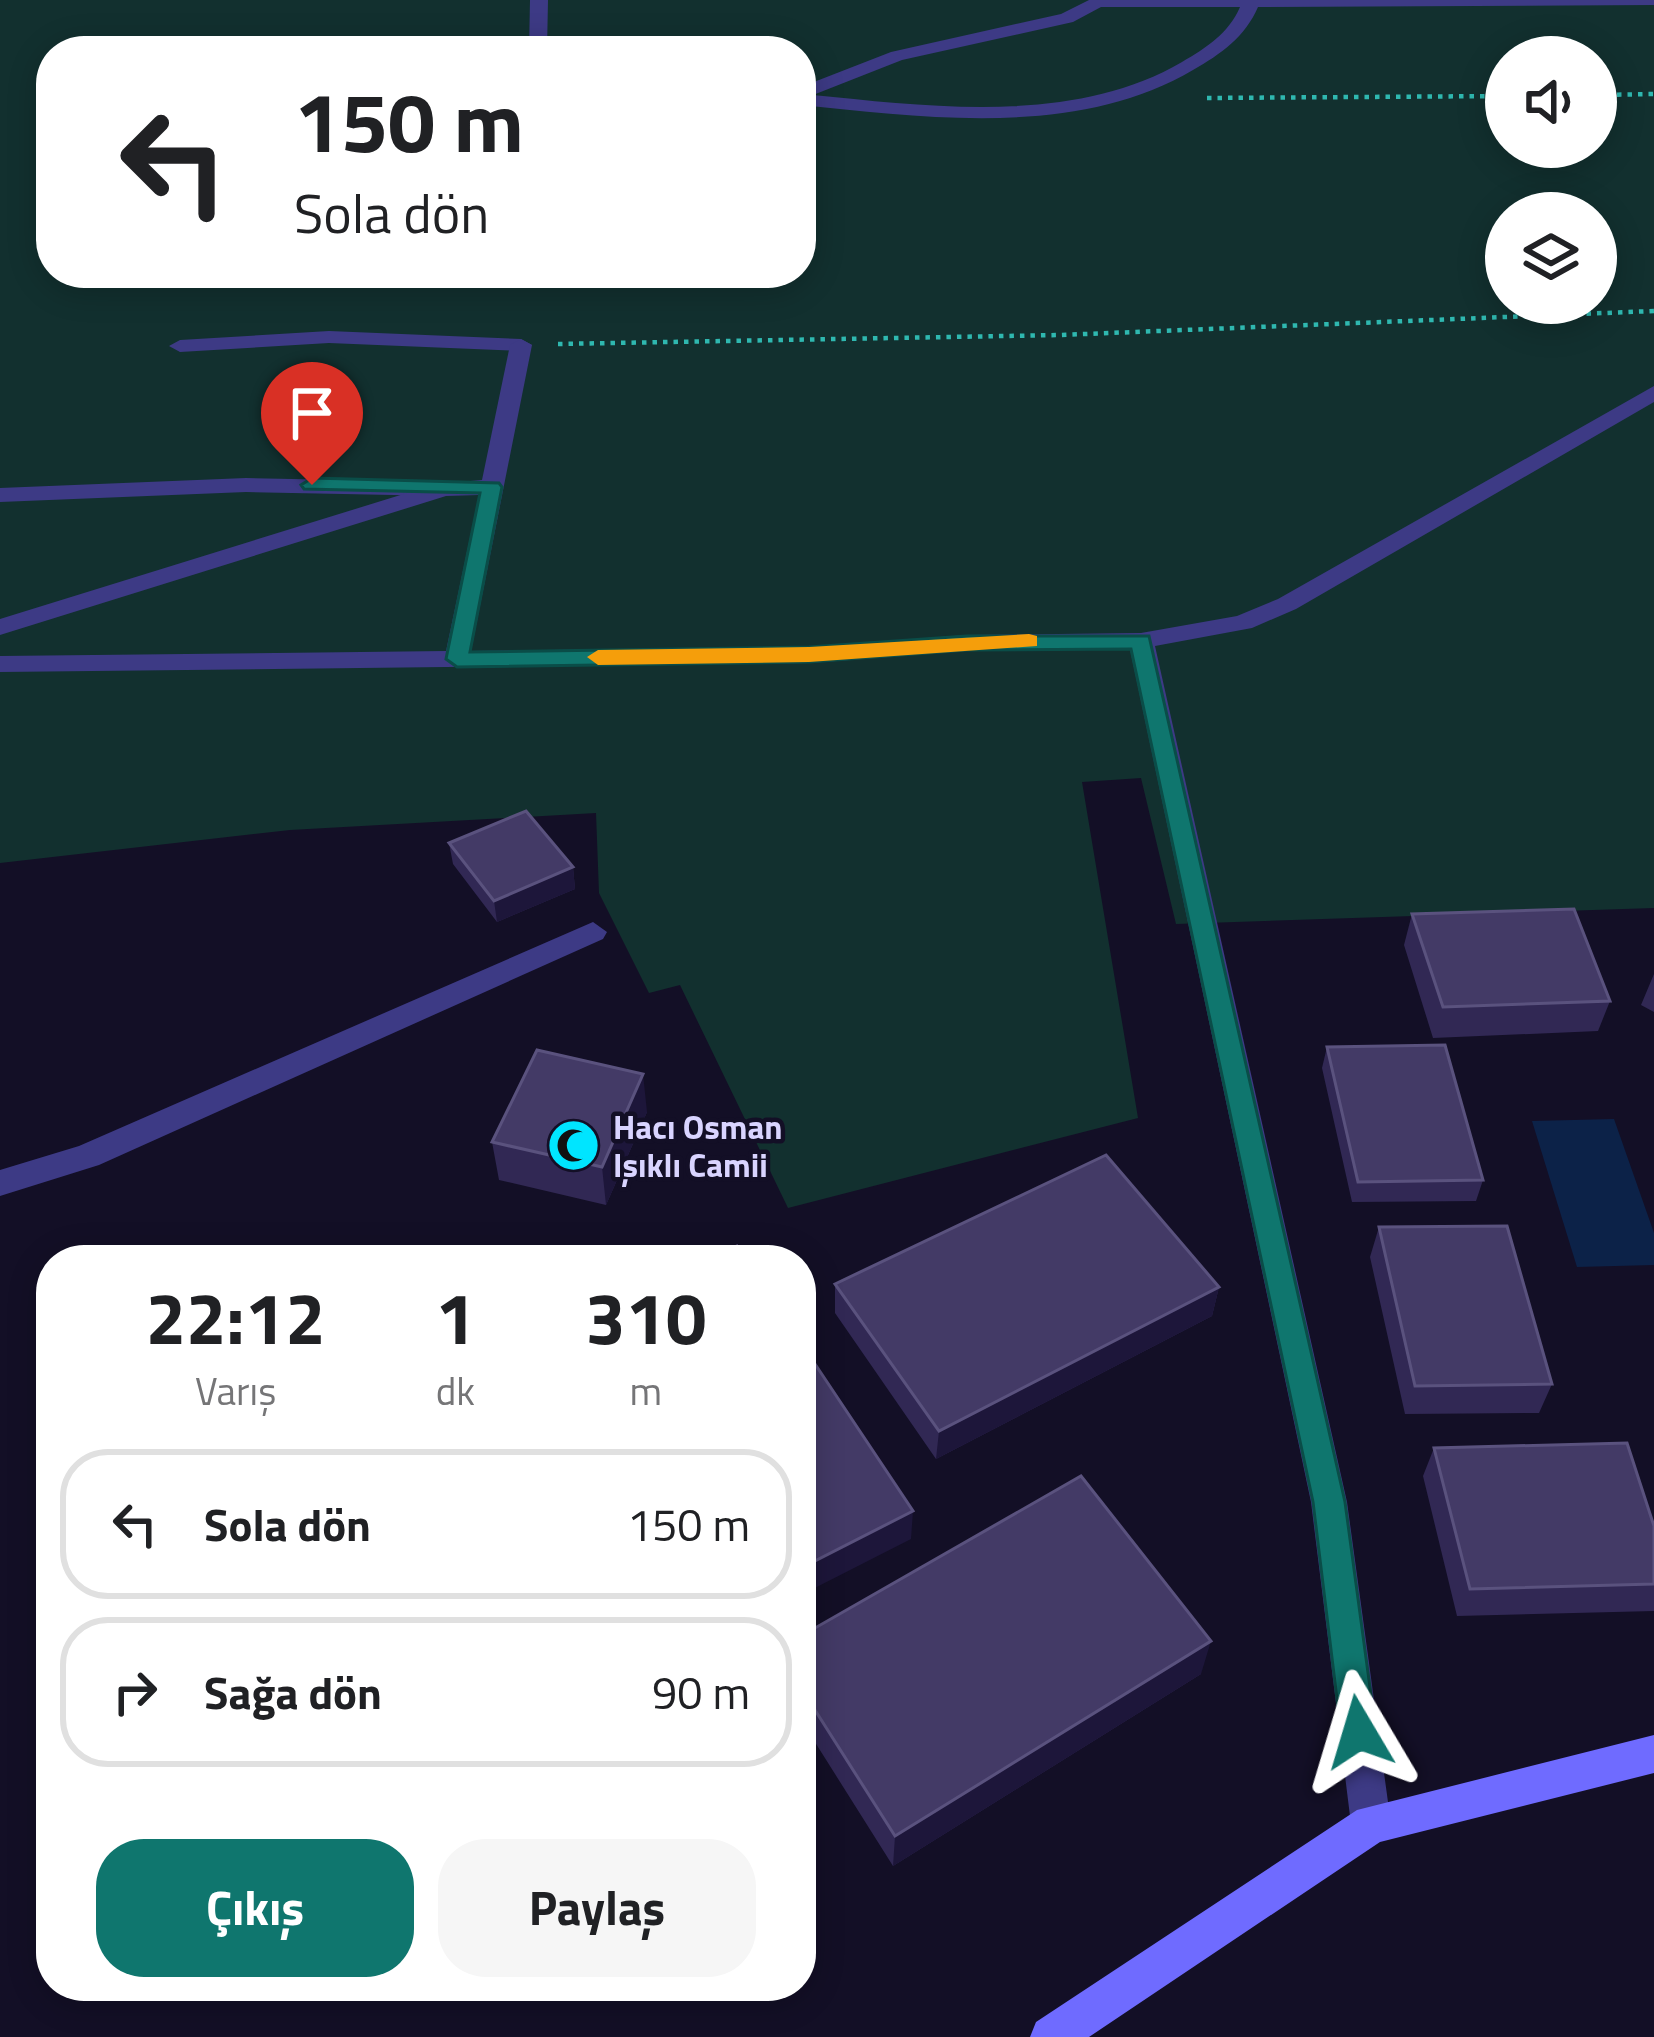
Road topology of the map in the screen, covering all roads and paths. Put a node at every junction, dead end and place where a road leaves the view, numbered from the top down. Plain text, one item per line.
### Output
1 (539, 0) edge
2 (1654, 0) edge
3 (1251, 2) edge
4 (538, 36) edge
5 (816, 90) edge
6 (1617, 94) edge
7 (1654, 94) edge
8 (1485, 96) edge
9 (816, 98) edge
10 (1203, 98) dead end
11 (1654, 311) edge
12 (521, 345) junction
13 (180, 346) dead end
14 (1654, 393) edge
15 (492, 487) junction
16 (444, 489) junction
17 (0, 494) edge
18 (0, 626) edge
19 (1141, 641) junction
20 (457, 659) junction
21 (0, 664) edge
22 (593, 932) dead end
23 (0, 1183) edge
24 (1654, 1754) edge
25 (1370, 1824) junction
26 (1051, 2037) edge

1 - 4 street
2 - 3 street
3 - 5 street
3 - 9 street
6 - 7 path
8 - 10 path
11 - 12 path
12 - 13 street
12 - 15 street
14 - 19 street
15 - 16 street
15 - 20 street
16 - 17 street
16 - 18 street
19 - 20 street
19 - 25 street
20 - 21 street
22 - 23 street
24 - 25 street
25 - 26 street

